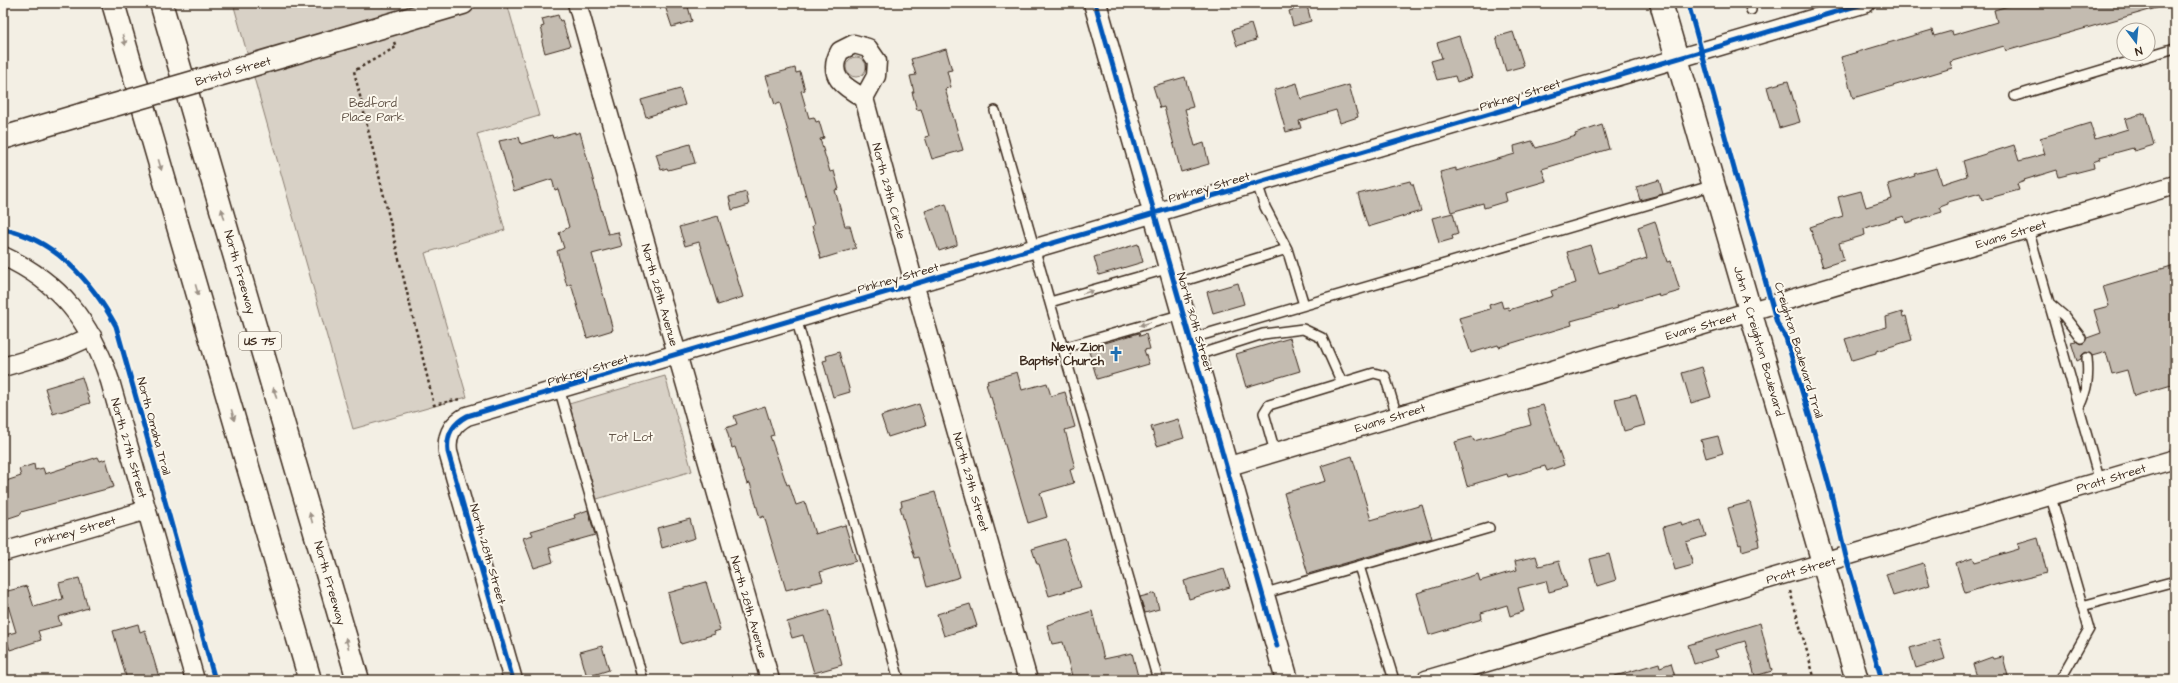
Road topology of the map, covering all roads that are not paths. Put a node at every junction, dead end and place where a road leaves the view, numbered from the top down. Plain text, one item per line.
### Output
1 (113, 3) edge
2 (161, 3) edge
3 (463, 3) edge
4 (578, 3) edge
5 (1095, 3) edge
6 (1661, 3) edge
7 (1866, 3) edge
8 (2175, 48) edge
9 (1677, 58) junction
10 (2015, 96) dead end
11 (864, 98) dead end
12 (995, 111) dead end
13 (3, 138) edge
14 (1257, 183) junction
15 (1714, 185) junction
16 (2175, 185) edge
17 (1154, 214) junction
18 (2028, 229) junction
19 (1035, 249) junction
20 (1287, 249) junction
21 (3, 256) edge
22 (1172, 276) junction
23 (914, 283) junction
24 (1050, 302) junction
25 (2049, 303) junction
26 (1304, 305) junction
27 (1750, 311) junction
28 (1182, 314) junction
29 (796, 318) junction
30 (92, 336) junction
31 (2081, 338) dead end
32 (1192, 347) junction
33 (1063, 348) junction
34 (677, 354) junction
35 (2087, 358) dead end
36 (3, 367) edge
37 (1342, 383) junction
38 (560, 388) junction
39 (2079, 407) junction
40 (1397, 416) junction
41 (450, 432) joint
42 (1275, 452) junction
43 (2175, 459) edge
44 (1226, 467) junction
45 (2100, 482) junction
46 (2051, 497) junction
47 (147, 510) junction
48 (1489, 528) dead end
49 (3, 552) edge
50 (1823, 564) junction
51 (1359, 566) junction
52 (2175, 581) edge
53 (1262, 594) junction
54 (2082, 606) junction
55 (195, 680) edge
56 (310, 680) edge
57 (358, 680) edge
58 (513, 680) edge
59 (643, 680) edge
60 (770, 680) edge
61 (899, 680) edge
62 (1028, 680) edge
63 (1158, 680) edge
64 (1287, 680) edge
65 (1394, 680) edge
66 (1426, 680) edge
67 (1856, 680) edge
68 (2060, 680) edge

1 -> 56 main road
57 -> 2 main road, North Freeway / US 75
3 - 13 main road, Bristol Street, bridge
4 - 34 street, North 28th Avenue
5 - 17 main road, North 30th Street
6 - 9 main road, John A Creighton Boulevard
7 - 9 street, Pinkney Street
8 - 10 lane
9 - 14 street, Pinkney Street
9 - 15 main road, John A Creighton Boulevard
11 - 23 street, North 29th Circle
12 - 19 lane
14 - 17 street, Pinkney Street
14 - 20 lane
15 - 26 lane
15 - 27 main road, John A Creighton Boulevard
16 - 18 street, Evans Street
17 - 19 street, Pinkney Street
17 - 22 main road, North 30th Street
18 - 25 lane
18 - 27 street, Evans Street
19 - 23 street, Pinkney Street
19 - 24 lane
20 - 22 lane
20 - 26 lane
21 - 30 street, North 27th Street
24 -> 22 lane
22 - 28 main road, North 30th Street
23 - 29 street, Pinkney Street
23 - 62 street, North 29th Street
24 - 33 lane
25 - 31 lane
25 - 39 lane
26 - 32 lane
27 - 40 street, Evans Street
27 - 50 main road, John A Creighton Boulevard
28 - 32 main road, North 30th Street
28 -> 33 lane
29 - 34 street, Pinkney Street
29 - 61 lane
30 - 36 street
30 - 47 street, North 27th Street
32 - 37 lane
32 - 44 main road, North 30th Street
33 - 63 lane
34 - 38 street, Pinkney Street
34 - 60 street, North 28th Avenue
35 - 39 lane
37 - 40 lane
37 - 42 lane
38 - 41 street, Pinkney Street
38 - 59 lane
39 - 45 lane
40 - 42 street, Evans Street
41 - 58 street, North 28th Street
42 - 44 street, Evans Street
43 - 45 street, Pratt Street
44 - 53 main road, North 30th Street
45 - 46 street, Pratt Street
46 - 50 street, Pratt Street
46 - 54 lane
47 - 49 street, Pinkney Street
47 - 55 street, North 27th Street
48 - 51 lane
50 - 66 street, Pratt Street
50 - 67 main road, John A Creighton Boulevard
51 - 53 lane
51 - 65 lane
52 - 54 lane
53 - 64 main road, North 30th Street
54 - 68 lane

